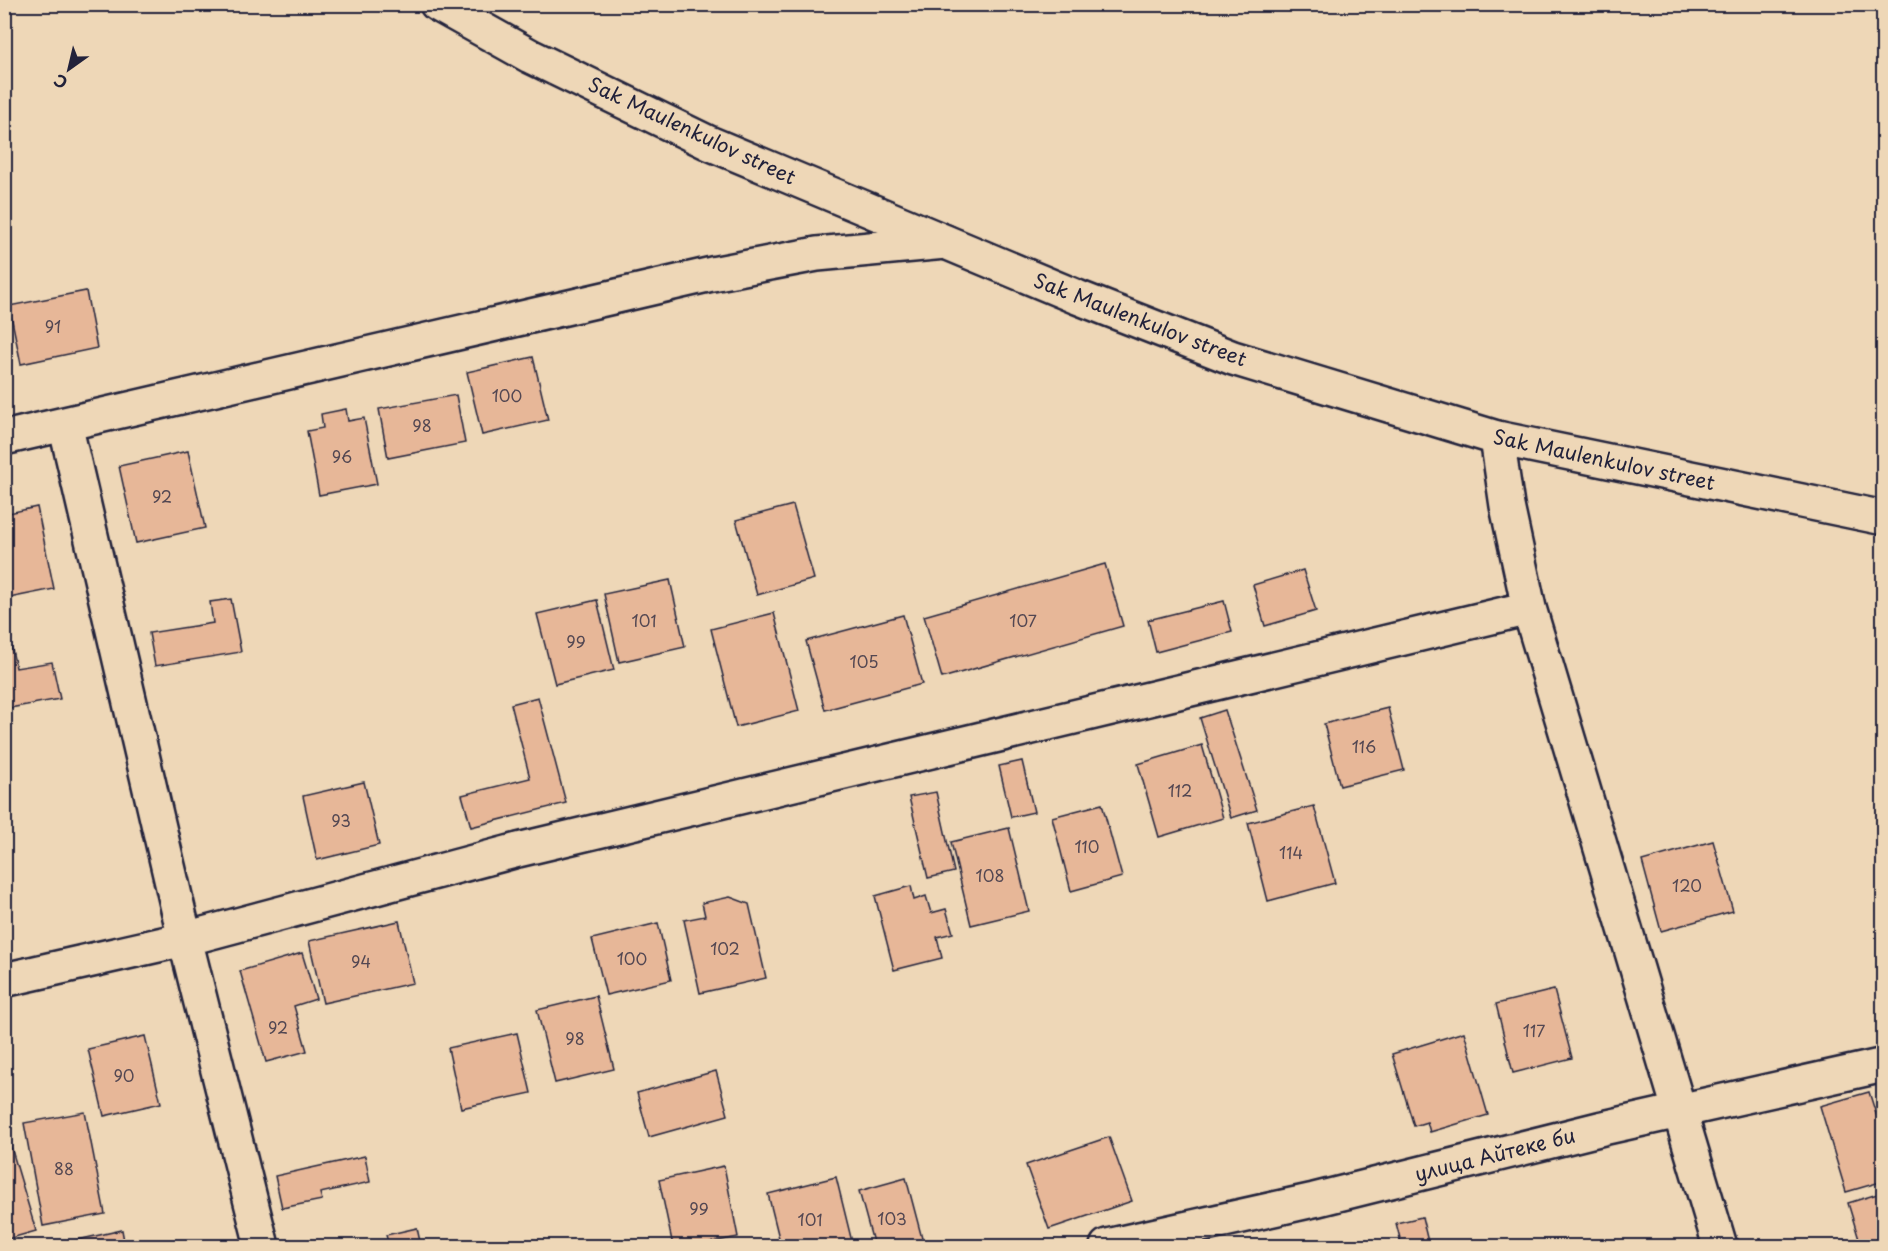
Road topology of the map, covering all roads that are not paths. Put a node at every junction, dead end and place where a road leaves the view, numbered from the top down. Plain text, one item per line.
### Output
1 (437, 4) edge
2 (945, 242) junction
3 (65, 424) junction
4 (4, 438) edge
5 (1497, 438) junction
6 (1884, 518) edge
7 (1529, 608) junction
8 (185, 939) junction
9 (4, 980) edge
10 (1884, 1065) edge
11 (1680, 1112) junction
12 (262, 1246) edge
13 (1107, 1246) edge
14 (1720, 1246) edge

1 - 2 street, Sak Maulenkulov street
2 - 3 street
2 - 5 street, Sak Maulenkulov street
3 - 4 street
3 - 8 street
5 - 6 street, Sak Maulenkulov street
5 - 7 street
7 - 8 street
7 - 11 street
8 - 9 street
8 - 12 street
10 - 11 street, улица Айтеке би
11 - 13 street, улица Айтеке би
11 - 14 street

